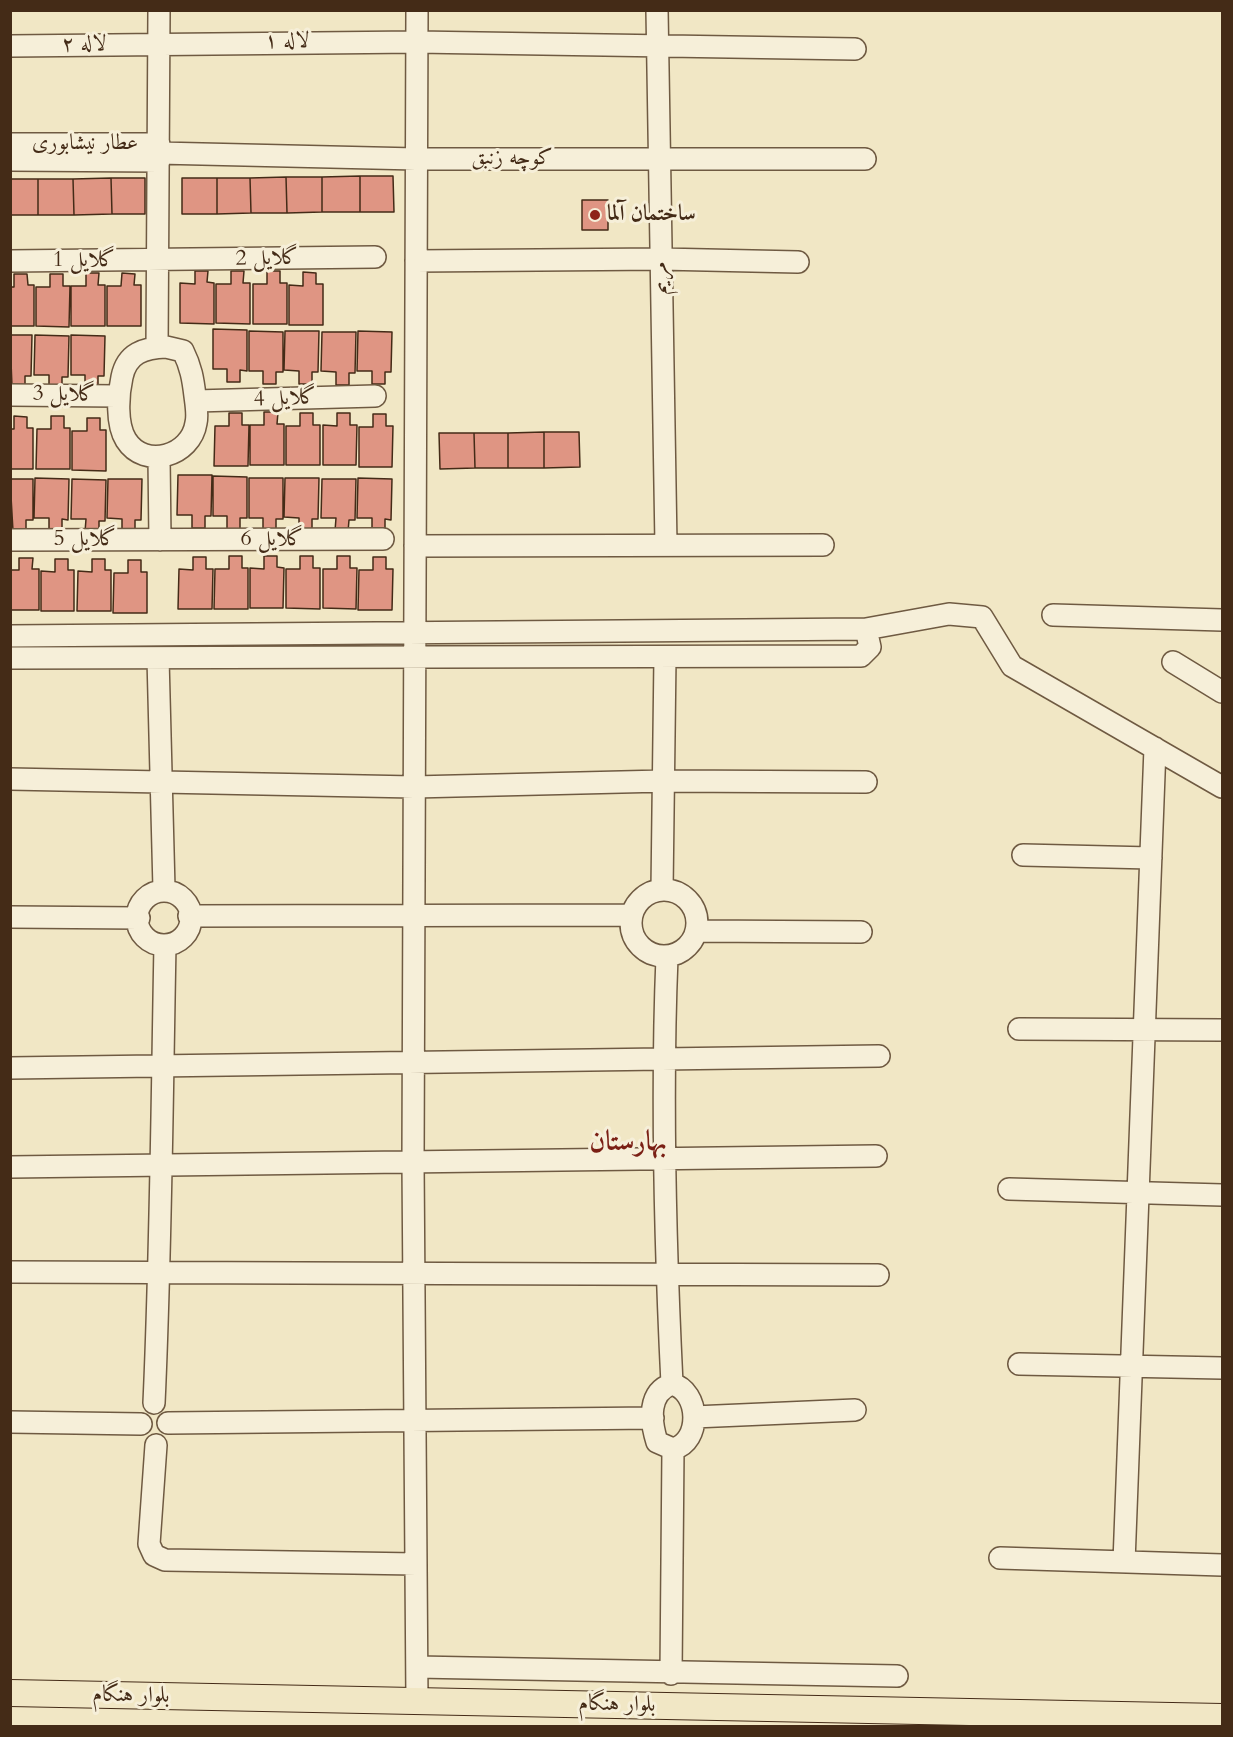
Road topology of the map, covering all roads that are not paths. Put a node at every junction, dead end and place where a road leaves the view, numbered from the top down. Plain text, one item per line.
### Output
1 (159, 10) edge
2 (417, 10) edge
3 (657, 10) edge
4 (417, 42) junction
5 (158, 43) junction
6 (10, 46) edge
7 (658, 46) junction
8 (855, 49) dead end
9 (10, 144) edge
10 (159, 153) junction
11 (416, 159) junction
12 (865, 159) dead end
13 (10, 160) edge
14 (660, 160) junction
15 (375, 257) dead end
16 (661, 259) junction
17 (10, 261) edge
18 (158, 261) junction
19 (416, 261) junction
20 (798, 262) dead end
21 (157, 347) junction
22 (10, 395) edge
23 (117, 396) junction
24 (375, 396) dead end
25 (196, 401) junction
26 (159, 457) junction
27 (383, 539) dead end
28 (10, 540) edge
29 (160, 540) junction
30 (823, 544) dead end
31 (666, 545) junction
32 (415, 546) junction
33 (1053, 615) dead end
34 (1222, 620) edge
35 (866, 629) junction
36 (415, 633) junction
37 (10, 636) edge
38 (415, 657) junction
39 (665, 657) junction
40 (10, 658) edge
41 (158, 658) junction
42 (1173, 662) dead end
43 (1222, 692) edge
44 (1155, 748) junction
45 (10, 779) edge
46 (663, 781) junction
47 (161, 782) junction
48 (866, 782) dead end
49 (414, 787) junction
50 (1222, 787) edge
51 (1023, 855) dead end
52 (1151, 858) junction
53 (164, 889) junction
54 (662, 890) junction
55 (632, 915) junction
56 (189, 916) junction
57 (414, 916) junction
58 (10, 917) edge
59 (139, 918) junction
60 (697, 931) junction
61 (861, 932) dead end
62 (165, 945) junction
63 (667, 957) junction
64 (1019, 1029) dead end
65 (1144, 1029) junction
66 (1222, 1030) edge
67 (879, 1056) dead end
68 (663, 1060) junction
69 (413, 1064) junction
70 (162, 1066) junction
71 (10, 1068) edge
72 (876, 1156) dead end
73 (664, 1159) junction
74 (413, 1162) junction
75 (160, 1165) junction
76 (10, 1167) edge
77 (1009, 1189) dead end
78 (1138, 1194) junction
79 (1222, 1195) edge
80 (10, 1272) edge
81 (160, 1273) junction
82 (414, 1274) junction
83 (667, 1274) junction
84 (878, 1275) dead end
85 (1019, 1364) dead end
86 (1131, 1365) junction
87 (1222, 1368) edge
88 (672, 1384) junction
89 (154, 1403) junction
90 (855, 1410) dead end
91 (694, 1417) junction
92 (653, 1418) junction
93 (415, 1421) junction
94 (10, 1422) edge
95 (168, 1423) junction
96 (141, 1424) junction
97 (156, 1445) junction
98 (673, 1449) junction
99 (1000, 1558) dead end
100 (1124, 1562) junction
101 (416, 1564) junction
102 (1222, 1565) edge
103 (417, 1667) junction
104 (671, 1674) junction
105 (897, 1676) dead end
106 (10, 1693) edge
107 (417, 1701) junction
108 (680, 1716) edge
109 (929, 1719) edge
110 (1220, 1720) edge

1 - 5 street
2 - 4 street
3 - 7 street, مریم
4 - 5 street, لاله ۱
4 - 7 street, لاله ۱
4 - 11 street
5 - 6 street, لاله ۲
5 - 10 street
7 - 8 street, لاله ۱
7 - 14 street, مریم
9 - 10 street, عطار نیشابوری
10 - 11 street, کوچه زنبق
10 - 13 street
10 - 18 street
11 - 14 street, کوچه زنبق
11 - 19 street
12 - 14 street, کوچه زنبق
14 - 16 street, مریم
15 - 18 street, گلایل 2
16 - 19 street
16 - 20 street
16 - 31 street, مریم
17 - 18 street, گلایل 1
18 - 21 street
19 - 32 street
21 - 23 street
21 - 25 street
22 - 23 street, گلایل 3
23 - 26 street
24 - 25 street, گلایل 4
25 - 26 street
26 - 29 street
27 - 29 street, گلایل 6
28 - 29 street, گلایل 5
30 - 31 street
31 - 32 street
32 - 36 street
33 - 34 street
35 - 36 street
35 - 39 street
35 - 44 street
36 - 37 street
36 - 38 street
38 - 39 street
38 - 41 street
38 - 49 street
39 - 46 street
40 - 41 street
41 - 47 street
42 - 43 street
44 - 50 street
44 - 52 street
45 - 47 street
46 - 48 street
46 - 49 street
46 - 54 street
47 - 49 street
47 - 53 street
49 - 57 street
51 - 52 street
52 - 65 street
53 - 56 street
53 - 59 street
54 - 55 street
54 - 60 street
55 - 57 street
55 - 63 street
56 - 57 street
56 - 62 street
57 - 69 street
58 - 59 street
59 - 62 street
60 - 61 street
60 - 63 street
62 - 70 street
63 - 68 street
64 - 65 street
65 - 66 street
65 - 78 street
67 - 68 street
68 - 69 street
68 - 73 street
69 - 70 street
69 - 74 street
70 - 71 street
70 - 75 street
72 - 73 street
73 - 74 street
73 - 83 street
74 - 75 street
74 - 82 street
75 - 76 street
75 - 81 street
77 - 78 street
78 - 79 street
78 - 86 street
80 - 81 street
81 - 82 street
81 - 89 street
82 - 83 street
82 - 93 street
83 - 84 street
83 - 88 street
85 - 86 street
86 - 87 street
86 - 100 street
88 - 91 street
88 - 92 street
89 - 95 street
89 - 96 street
90 - 91 street
91 - 98 street
92 - 93 street
92 - 98 street
93 - 95 street
93 - 101 street
94 - 96 street
95 - 97 street
96 - 97 street
97 - 101 street
98 - 104 street
99 - 100 street
100 - 102 street
101 - 103 street
103 - 104 street
103 - 107 street
104 - 105 street
106 - 107 main road, بلوار هنگام
107 - 108 main road, بلوار هنگام
108 - 109 main road, بلوار هنگام
109 - 110 main road, بلوار هنگام

